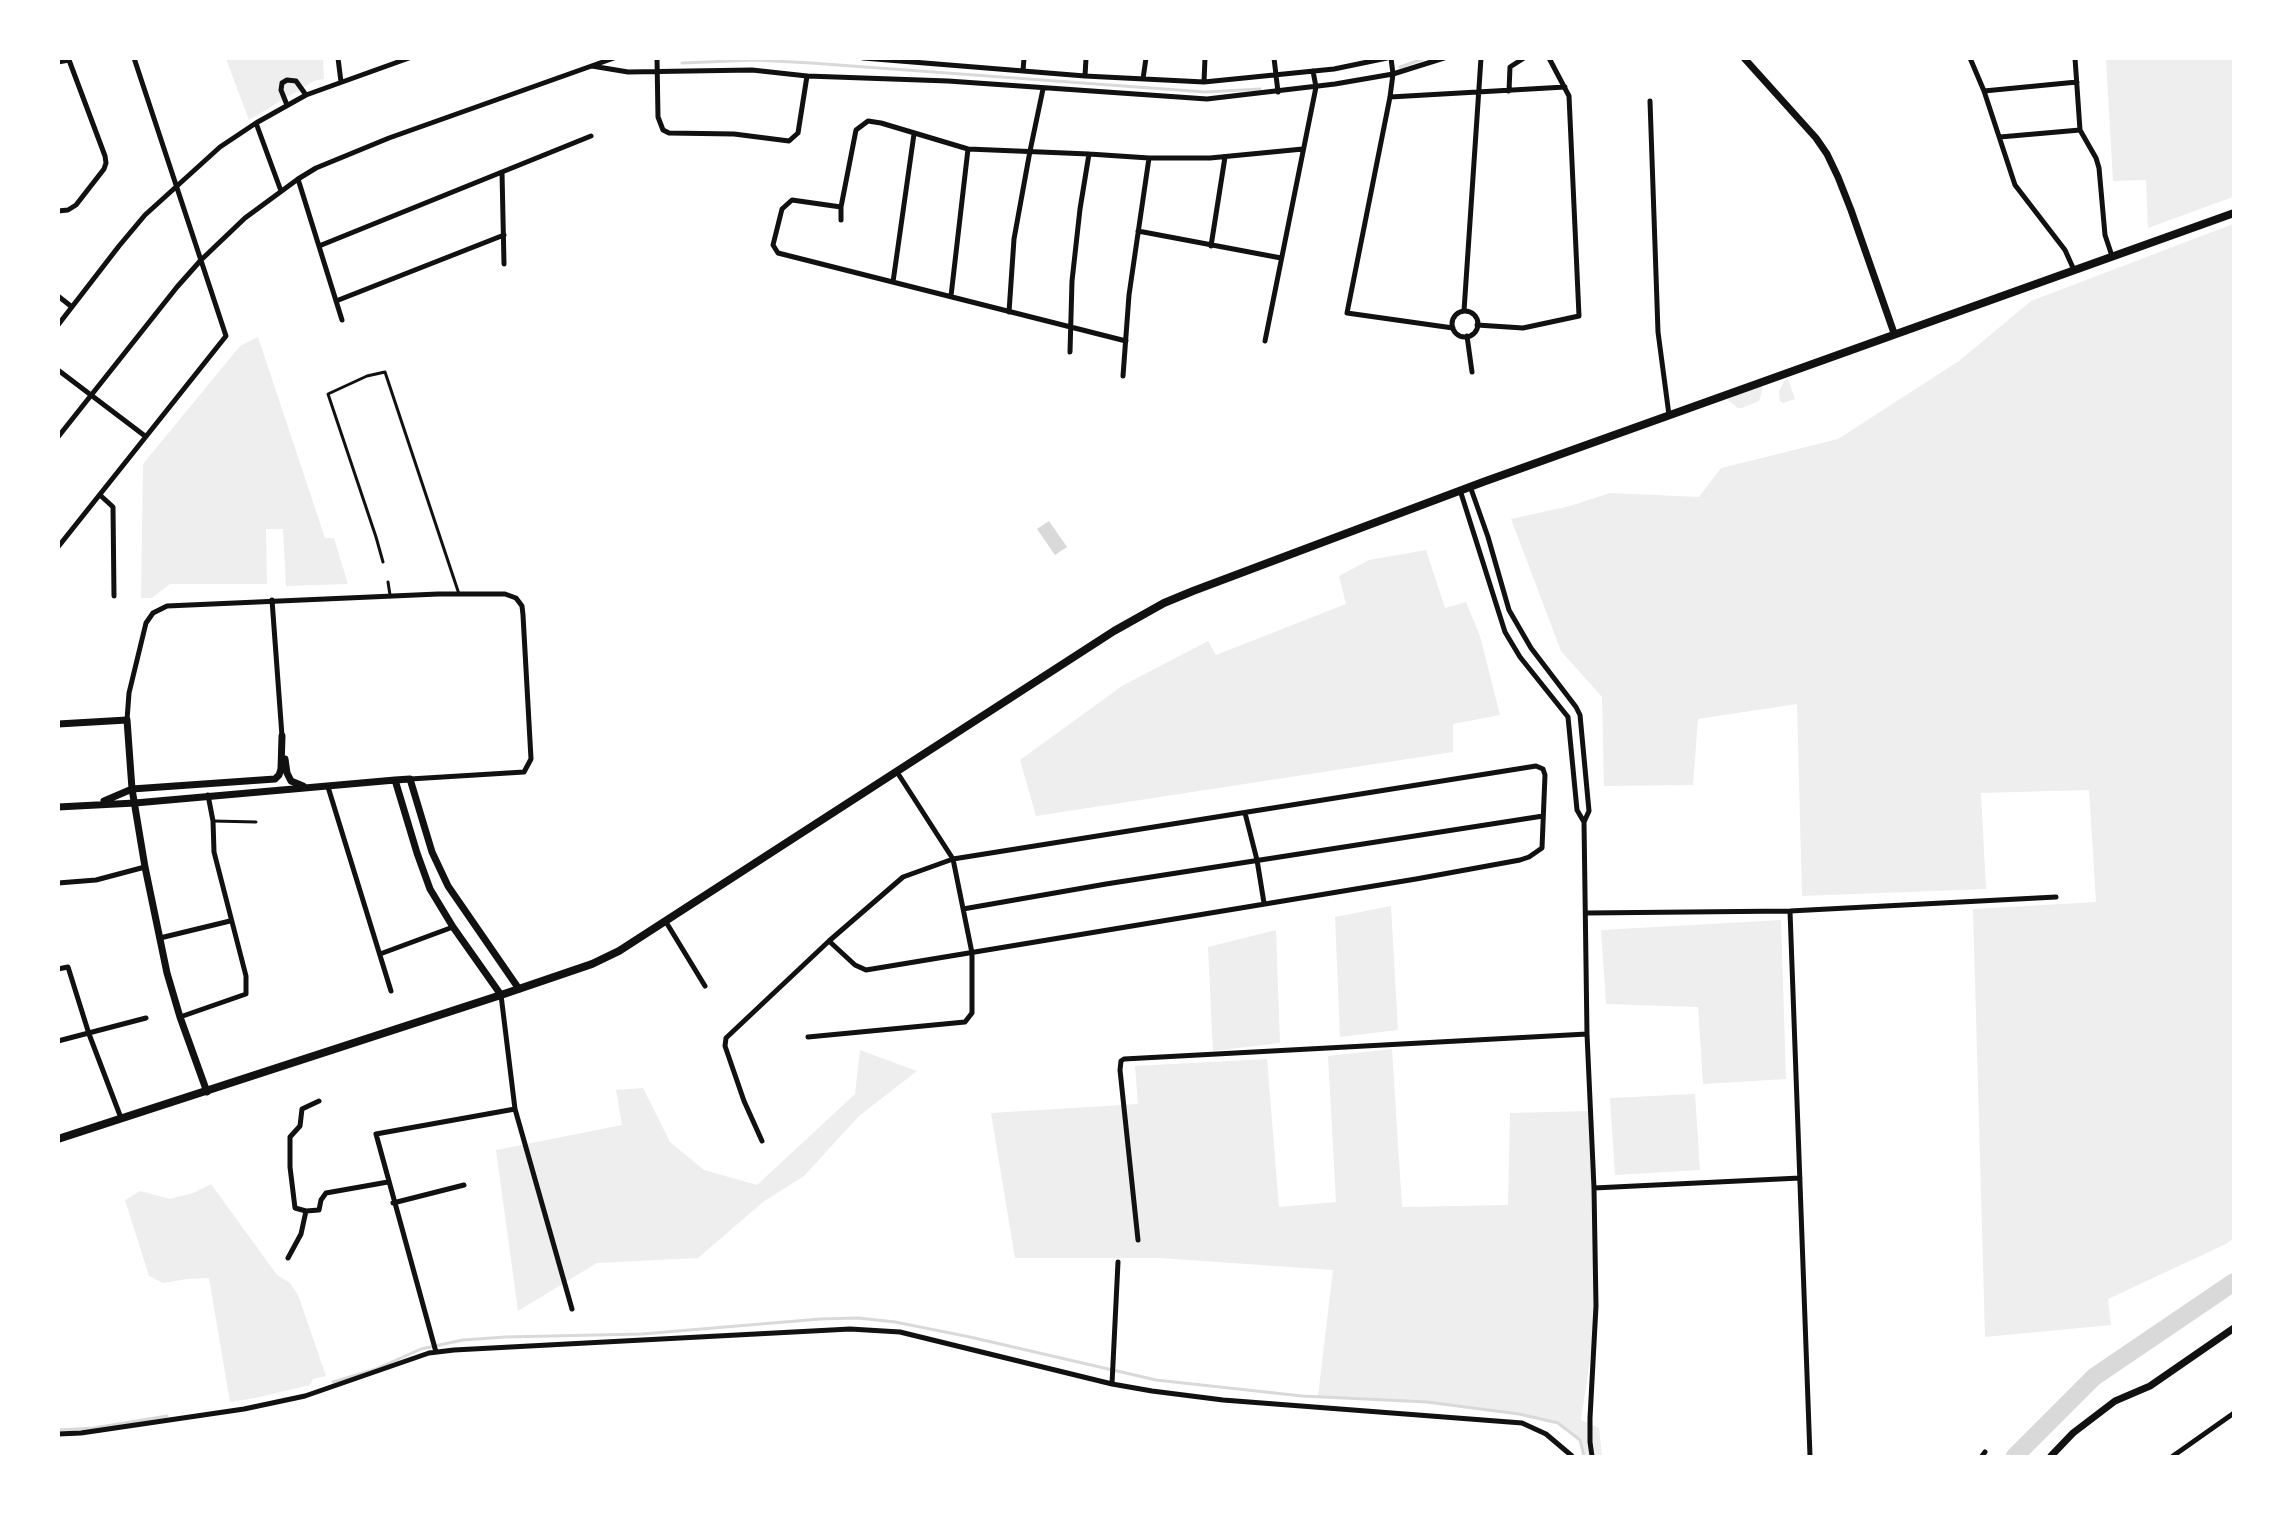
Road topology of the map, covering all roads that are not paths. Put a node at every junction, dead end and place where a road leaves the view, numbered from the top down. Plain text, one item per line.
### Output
1 (134, 58) edge
2 (338, 58) edge
3 (408, 58) edge
4 (614, 58) edge
5 (657, 58) edge
6 (863, 58) edge
7 (952, 58) edge
8 (1024, 58) edge
9 (1086, 58) edge
10 (1146, 58) edge
11 (1205, 58) edge
12 (1275, 58) edge
13 (1389, 58) edge
14 (1444, 58) edge
15 (1481, 58) edge
16 (1524, 58) edge
17 (1549, 58) edge
18 (1744, 58) edge
19 (1970, 58) edge
20 (2075, 58) edge
21 (58, 62) edge
22 (391, 62) edge
23 (950, 65) junction
24 (592, 66) junction
25 (1023, 71) junction
26 (1313, 71) junction
27 (657, 72) junction
28 (1393, 74) junction
29 (807, 76) junction
30 (1085, 76) junction
31 (1276, 76) junction
32 (1143, 80) junction
33 (341, 82) junction
34 (1204, 82) junction
35 (2077, 82) junction
36 (1316, 87) junction
37 (1565, 87) junction
38 (1043, 89) junction
39 (1509, 91) junction
40 (1984, 91) junction
41 (1278, 92) junction
42 (1479, 93) junction
43 (306, 95) junction
44 (1390, 97) junction
45 (1650, 101) dead end
46 (286, 105) junction
47 (256, 123) junction
48 (2080, 130) junction
49 (914, 134) junction
50 (591, 136) dead end
51 (2000, 137) junction
52 (968, 149) junction
53 (1303, 150) junction
54 (1030, 151) junction
55 (1089, 154) junction
56 (1149, 158) junction
57 (1225, 158) junction
58 (502, 171) junction
59 (298, 179) junction
60 (176, 186) junction
61 (281, 191) junction
62 (841, 207) junction
63 (58, 212) edge
64 (2234, 213) edge
65 (841, 220) dead end
66 (1138, 231) junction
67 (504, 235) junction
68 (319, 246) junction
69 (1211, 246) junction
70 (2112, 256) junction
71 (1281, 258) junction
72 (201, 260) junction
73 (504, 264) dead end
74 (2074, 270) junction
75 (893, 282) junction
76 (58, 296) edge
77 (951, 296) junction
78 (336, 301) junction
79 (72, 307) junction
80 (1464, 311) junction
81 (1010, 312) junction
82 (342, 320) dead end
83 (58, 324) edge
84 (1070, 325) junction
85 (1477, 325) junction
86 (1453, 328) junction
87 (1894, 333) junction
88 (1467, 336) junction
89 (1126, 341) junction
90 (1265, 341) dead end
91 (1070, 352) dead end
92 (58, 370) edge
93 (1472, 372) dead end
94 (1123, 376) dead end
95 (91, 395) junction
96 (1669, 415) junction
97 (145, 436) junction
98 (58, 437) edge
99 (1470, 486) junction
100 (1460, 490) junction
101 (100, 495) junction
102 (58, 547) edge
103 (383, 562) dead end
104 (388, 582) dead end
105 (460, 594) junction
106 (114, 596) dead end
107 (390, 596) junction
108 (272, 600) junction
109 (127, 720) junction
110 (58, 724) edge
111 (282, 736) junction
112 (897, 772) junction
113 (410, 779) junction
114 (395, 780) junction
115 (328, 787) junction
116 (308, 788) junction
117 (132, 789) junction
118 (208, 795) junction
119 (99, 803) junction
120 (135, 803) junction
121 (58, 807) edge
122 (1245, 813) junction
123 (1543, 816) junction
124 (213, 822) junction
125 (256, 822) dead end
126 (1584, 822) junction
127 (953, 859) junction
128 (1257, 860) junction
129 (145, 867) junction
130 (58, 883) edge
131 (2056, 897) dead end
132 (1264, 903) junction
133 (963, 909) junction
134 (1790, 911) junction
135 (1587, 913) junction
136 (230, 921) junction
137 (666, 922) junction
138 (453, 927) junction
139 (160, 938) junction
140 (830, 941) junction
141 (972, 953) junction
142 (380, 954) junction
143 (58, 969) edge
144 (705, 986) dead end
145 (519, 989) junction
146 (391, 991) dead end
147 (501, 995) junction
148 (180, 1017) junction
149 (146, 1018) dead end
150 (89, 1034) junction
151 (1587, 1034) junction
152 (808, 1037) dead end
153 (58, 1041) edge
154 (207, 1092) junction
155 (319, 1101) dead end
156 (515, 1109) junction
157 (121, 1118) junction
158 (58, 1139) edge
159 (762, 1140) dead end
160 (1800, 1178) junction
161 (388, 1182) junction
162 (464, 1185) dead end
163 (1594, 1188) junction
164 (393, 1203) junction
165 (306, 1211) junction
166 (1138, 1240) dead end
167 (288, 1258) dead end
168 (1118, 1262) dead end
169 (572, 1309) dead end
170 (2234, 1328) edge
171 (435, 1348) junction
172 (1112, 1381) junction
173 (2234, 1413) edge
174 (58, 1434) edge
175 (1572, 1456) edge
176 (1592, 1456) edge
177 (1810, 1456) edge
178 (2051, 1456) edge
179 (2173, 1456) edge

1 - 60 street
2 - 33 street
3 - 22 street
4 - 24 street
5 - 27 street
6 - 23 street
7 - 23 street
8 - 25 street
9 - 30 street
10 - 32 street
11 - 34 street
12 - 31 street
13 - 26 street
13 - 28 street
14 - 28 street
15 - 42 street
16 - 39 street
17 - 37 street
18 - 87 street
19 - 40 street
20 - 35 street
21 - 63 street
22 - 33 street
23 - 25 street
24 - 27 street
24 - 59 street
25 - 30 street
26 - 31 street
26 - 36 street
27 - 29 street
27 - 29 street
28 - 36 street
28 - 44 street
29 - 38 street
30 - 32 street
31 - 34 street
31 - 41 street
32 - 34 street
33 - 43 street
35 - 40 street
35 - 48 street
36 - 41 street
36 - 53 street
37 - 39 street
37 - 85 street
38 - 41 street
38 - 54 street
39 - 42 street
40 - 51 street
42 - 44 street
42 - 80 street
43 - 46 street
43 - 46 street
44 - 86 street
45 - 96 street
46 - 47 street
47 - 60 street
47 - 61 street
48 - 51 street
48 - 70 street
49 - 52 street
49 - 62 street
49 - 75 street
50 - 58 street
51 - 74 street
52 - 54 street
52 - 77 street
53 - 57 street
53 - 71 street
54 - 55 street
54 - 81 street
55 - 56 street
55 - 84 street
56 - 57 street
56 - 66 street
57 - 69 street
58 - 67 street
58 - 68 street
59 - 61 street
59 - 68 street
60 - 72 street
60 - 79 street
61 - 72 street
62 - 65 street
62 - 75 street
64 - 70 main road
66 - 69 street
66 - 89 street
67 - 73 street
67 - 78 street
68 - 78 street
69 - 71 street
70 - 74 main road
71 - 90 street
72 - 95 street
72 - 97 street
74 - 87 main road
75 - 77 street
76 - 79 street
77 - 81 street
78 - 82 street
79 - 83 street
80 - 85 street
80 - 86 street
81 - 84 street
84 - 89 street
84 - 91 street
85 - 88 street
86 - 88 street
87 - 96 main road
88 - 93 street
89 - 94 street
92 - 95 street
95 - 97 street
95 - 98 street
96 - 99 main road
97 - 101 street
99 - 100 main road
99 - 126 street
100 - 112 main road
100 - 126 street
101 - 102 street
101 - 106 street
103 - 105 lane
104 - 107 lane
105 - 107 street
105 - 113 street
107 - 108 street
108 - 109 street
108 - 111 street
109 - 110 street
109 - 117 street
111 - 116 street
111 - 117 street
112 - 127 street
112 - 137 main road
113 - 114 street
113 - 145 street
114 - 115 street
114 - 138 street
115 - 116 street
115 - 142 street
116 - 118 street
117 - 119 street
117 - 120 street
118 - 120 street
118 - 124 street
119 - 120 street
119 - 121 street
120 - 129 street
122 - 123 street
122 - 127 street
122 - 128 street
123 - 128 street
123 - 132 street
124 - 125 lane
124 - 136 street
126 - 135 street
127 - 133 street
127 - 140 street
128 - 132 street
128 - 133 street
129 - 130 street
129 - 139 street
131 - 134 street
132 - 141 street
133 - 141 street
134 - 135 street
134 - 160 street
135 - 151 street
136 - 139 street
136 - 148 street
137 - 144 street
137 - 145 main road
138 - 142 street
138 - 147 street
139 - 148 street
140 - 141 street
140 - 159 street
141 - 152 street
142 - 146 street
143 - 150 street
145 - 147 main road
147 - 154 main road
147 - 156 street
148 - 154 street
149 - 150 street
150 - 153 street
150 - 157 street
151 - 163 street
151 - 166 street
154 - 157 main road
155 - 165 street
156 - 161 street
156 - 169 street
157 - 158 main road
160 - 163 street
160 - 177 street
161 - 164 street
161 - 165 street
162 - 164 street
163 - 176 street
164 - 171 street
165 - 167 street
168 - 172 street
170 - 178 street
171 - 172 street
171 - 174 street
172 - 175 street
173 - 179 street

